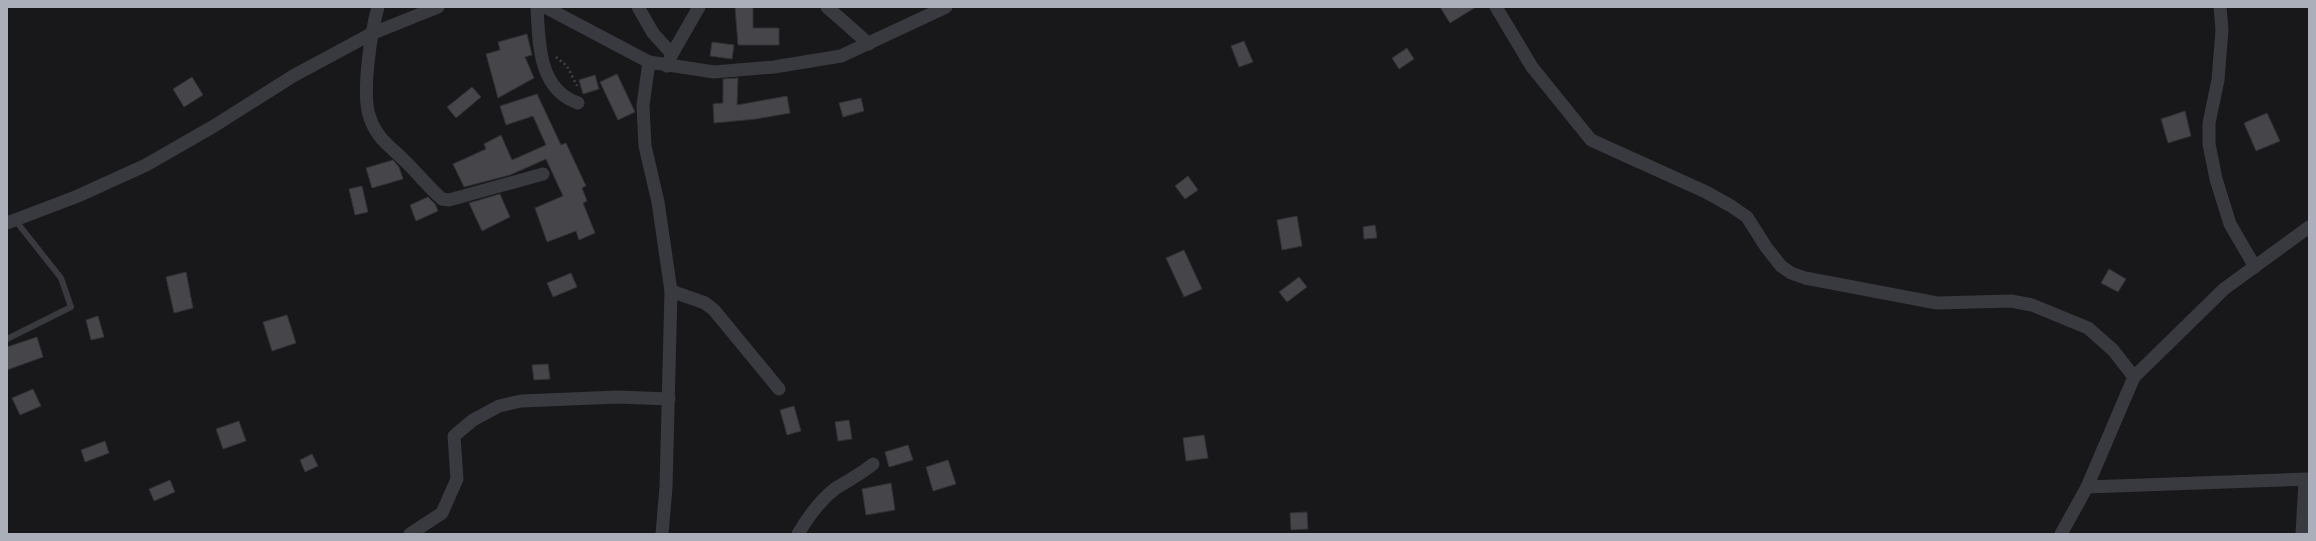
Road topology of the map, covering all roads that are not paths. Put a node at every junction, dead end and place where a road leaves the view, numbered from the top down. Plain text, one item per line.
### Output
1 (378, 7) edge
2 (438, 7) edge
3 (537, 7) edge
4 (545, 7) edge
5 (638, 7) edge
6 (699, 7) edge
7 (827, 7) edge
8 (946, 7) edge
9 (1496, 7) edge
10 (2220, 7) edge
11 (371, 34) junction
12 (869, 44) junction
13 (672, 54) junction
14 (649, 62) junction
15 (667, 66) junction
16 (578, 103) road end
17 (543, 174) dead end
18 (11, 221) edge
19 (2309, 227) edge
20 (2255, 266) junction
21 (671, 291) junction
22 (7, 339) edge
23 (2134, 376) junction
24 (779, 389) dead end
25 (669, 399) junction
26 (873, 464) dead end
27 (2307, 480) edge
28 (2087, 487) junction
29 (410, 534) edge
30 (662, 534) edge
31 (798, 534) edge
32 (2061, 534) edge
33 (2302, 534) edge

1 - 11 street
2 - 11 street
3 - 16 street
4 - 14 street
5 - 13 street
6 - 13 street
7 - 12 street
8 - 12 street
9 - 23 street
10 - 20 street
11 - 17 street
11 - 18 street
12 - 15 street
13 - 15 street
14 - 15 street
14 - 21 street
18 - 22 lane
19 - 20 street
20 - 23 street
21 - 24 street
21 - 25 street
23 - 28 street
25 - 29 street
25 - 30 street
26 - 31 street
27 - 28 street
27 - 33 street
28 - 32 street

